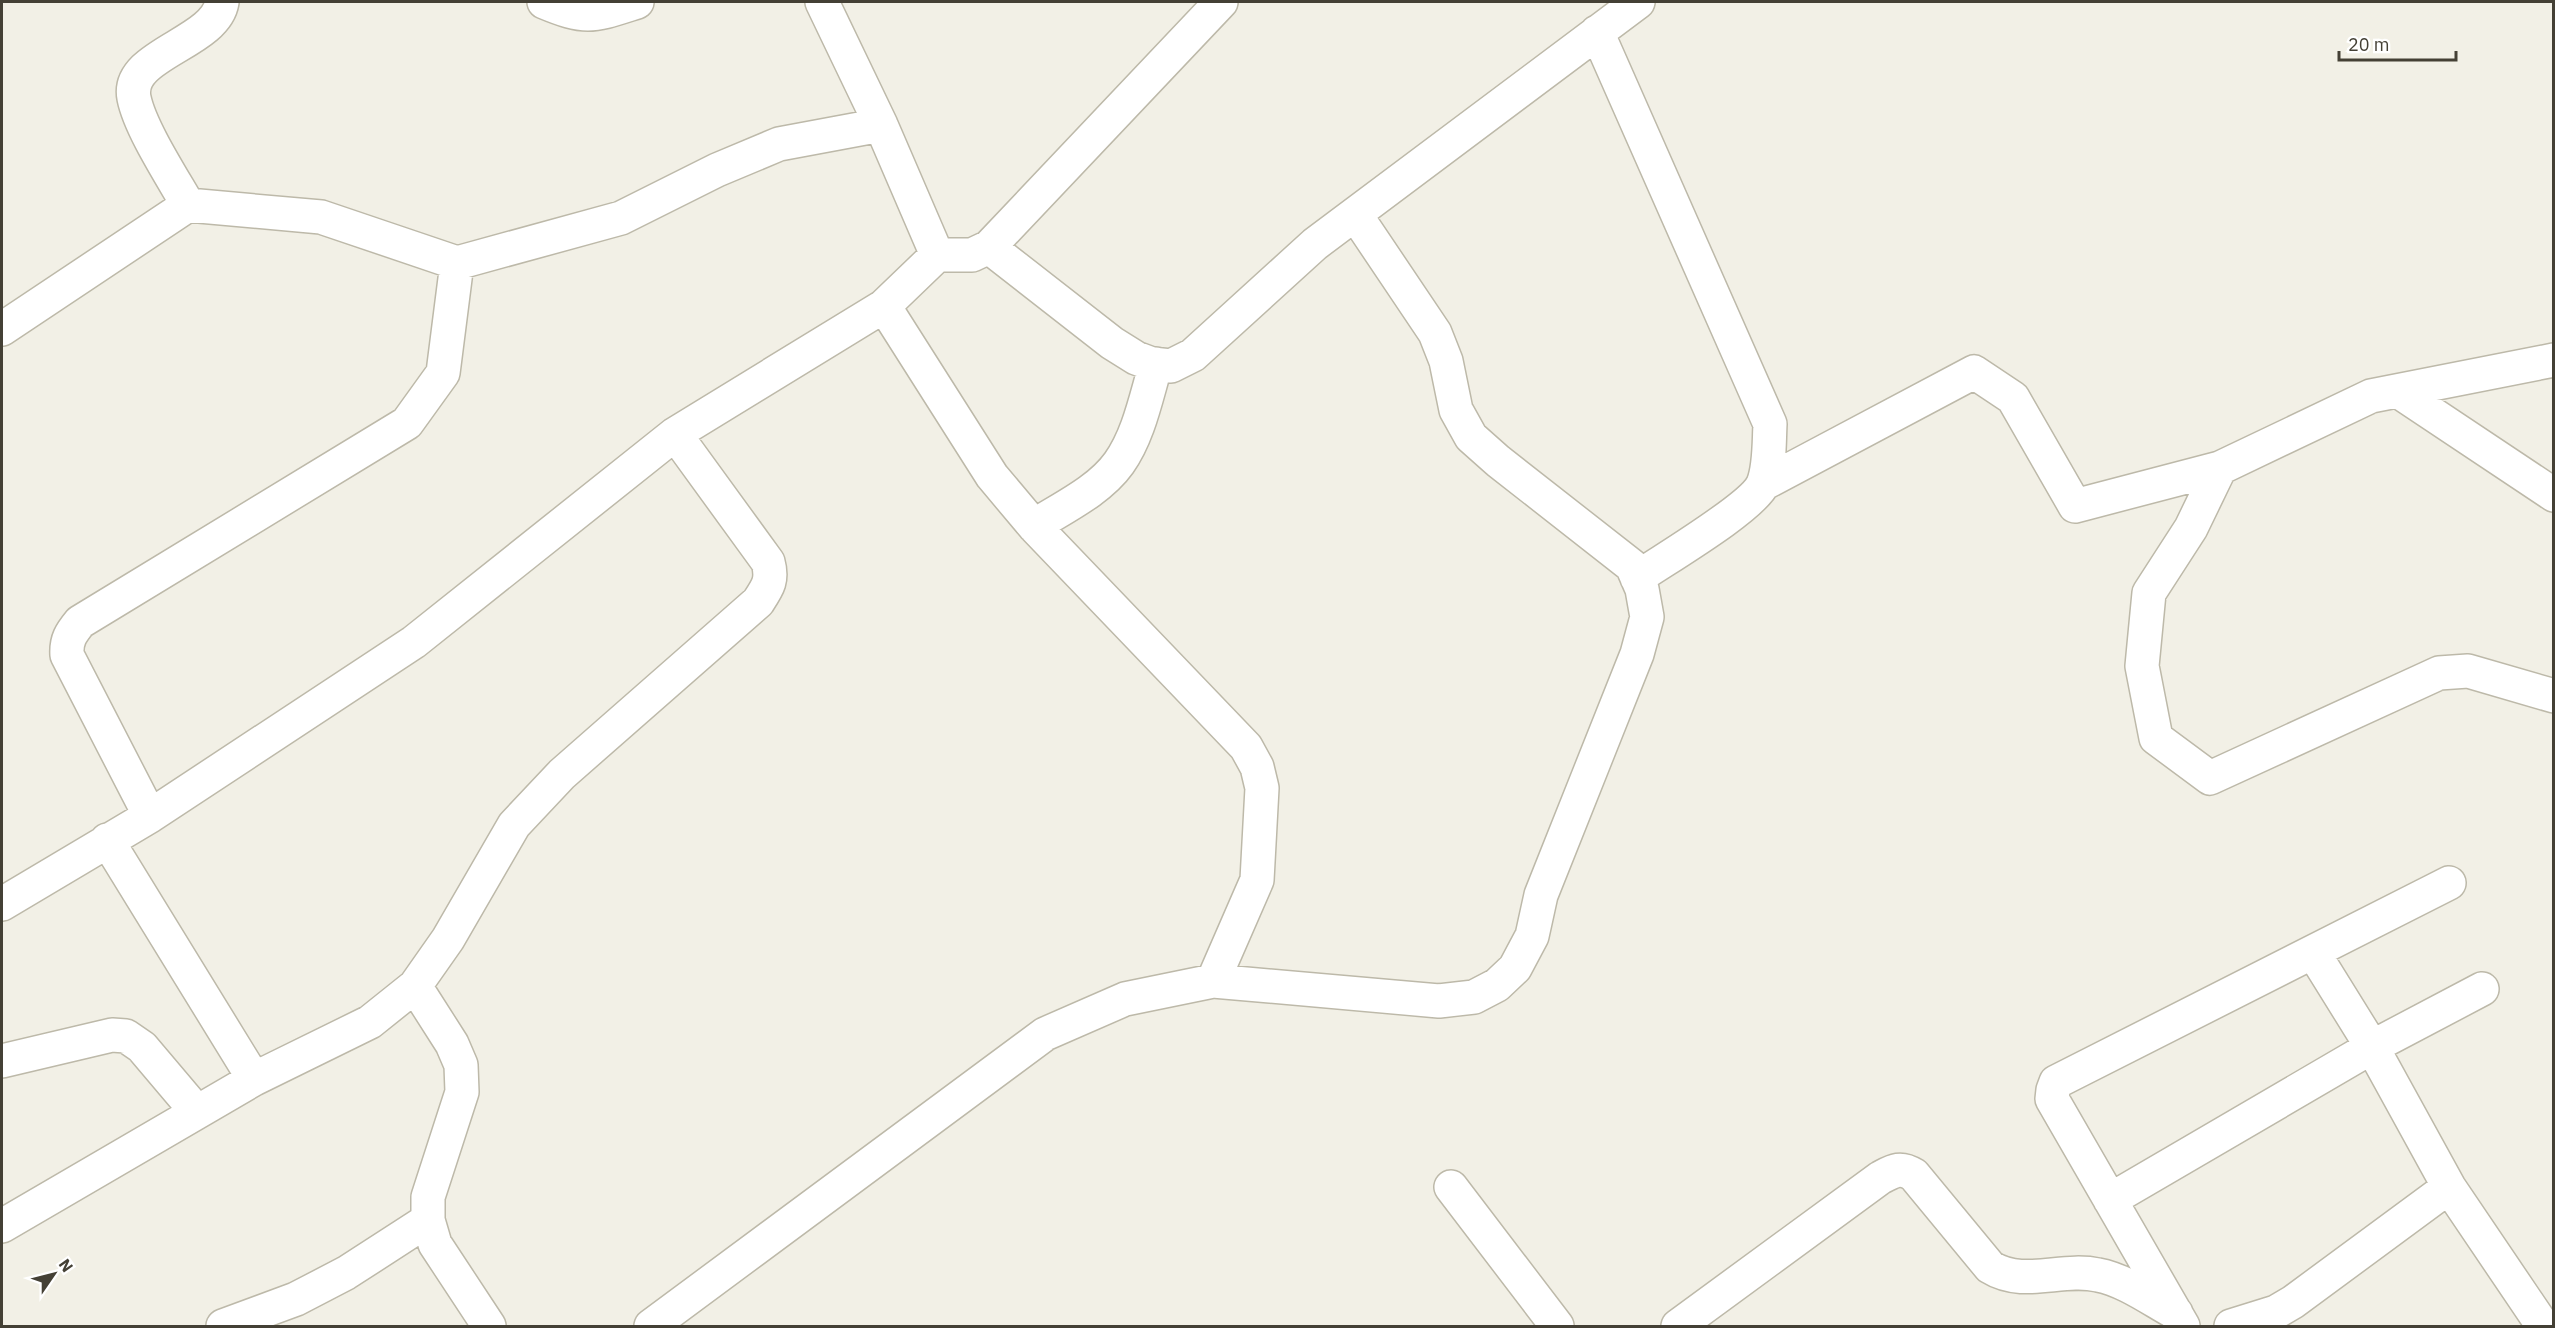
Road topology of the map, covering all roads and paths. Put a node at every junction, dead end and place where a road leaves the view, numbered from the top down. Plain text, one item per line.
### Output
1 (222, 2) edge
2 (544, 2) edge
3 (637, 2) edge
4 (822, 2) edge
5 (1221, 2) edge
6 (1638, 2) edge
7 (1597, 32) junction
8 (881, 125) junction
9 (188, 205) junction
10 (1354, 214) junction
11 (988, 247) junction
12 (937, 255) junction
13 (457, 263) junction
14 (884, 306) junction
15 (2, 329) edge
16 (2553, 360) edge
17 (1156, 364) junction
18 (2398, 390) junction
19 (675, 434) junction
20 (2220, 468) junction
21 (1762, 484) junction
22 (2553, 495) edge
23 (1034, 526) junction
24 (1637, 578) junction
25 (2553, 696) edge
26 (150, 816) junction
27 (107, 840) junction
28 (2449, 883) dead end
29 (2, 904) edge
30 (2313, 952) junction
31 (1213, 981) junction
32 (415, 986) junction
33 (2482, 989) dead end
34 (2372, 1047) junction
35 (2, 1061) edge
36 (254, 1079) junction
37 (197, 1112) junction
38 (1451, 1187) dead end
39 (2450, 1187) junction
40 (2110, 1200) junction
41 (428, 1220) junction
42 (2, 1226) edge
43 (2180, 1320) edge
44 (223, 1326) edge
45 (489, 1326) edge
46 (651, 1326) edge
47 (1557, 1326) edge
48 (1678, 1326) edge
49 (2231, 1326) edge
50 (2543, 1326) edge

1 - 9 street
2 - 3 street
4 - 8 street
5 - 11 street
6 - 7 street
7 - 10 street
7 - 21 street
8 - 12 street
8 - 13 street
9 - 13 street
9 - 15 street
10 - 17 street
10 - 24 street
11 - 12 street
11 - 17 street
12 - 14 street
13 - 26 street
14 - 19 street
14 - 23 street
16 - 18 street
17 - 23 street
18 - 20 street
18 - 22 street
19 - 26 street
19 - 32 street
20 - 21 street
20 - 25 street
21 - 24 street
23 - 31 street
24 - 31 street
26 - 27 street
27 - 29 street
27 - 36 street
28 - 30 street
30 - 34 street
30 - 40 street
31 - 46 street
32 - 36 street
32 - 41 street
33 - 34 street
34 - 39 street
34 - 40 street
35 - 37 street
36 - 37 street
37 - 42 street
38 - 47 street
39 - 49 street
39 - 50 street
40 - 43 street
41 - 44 street
41 - 45 street
43 - 48 street

